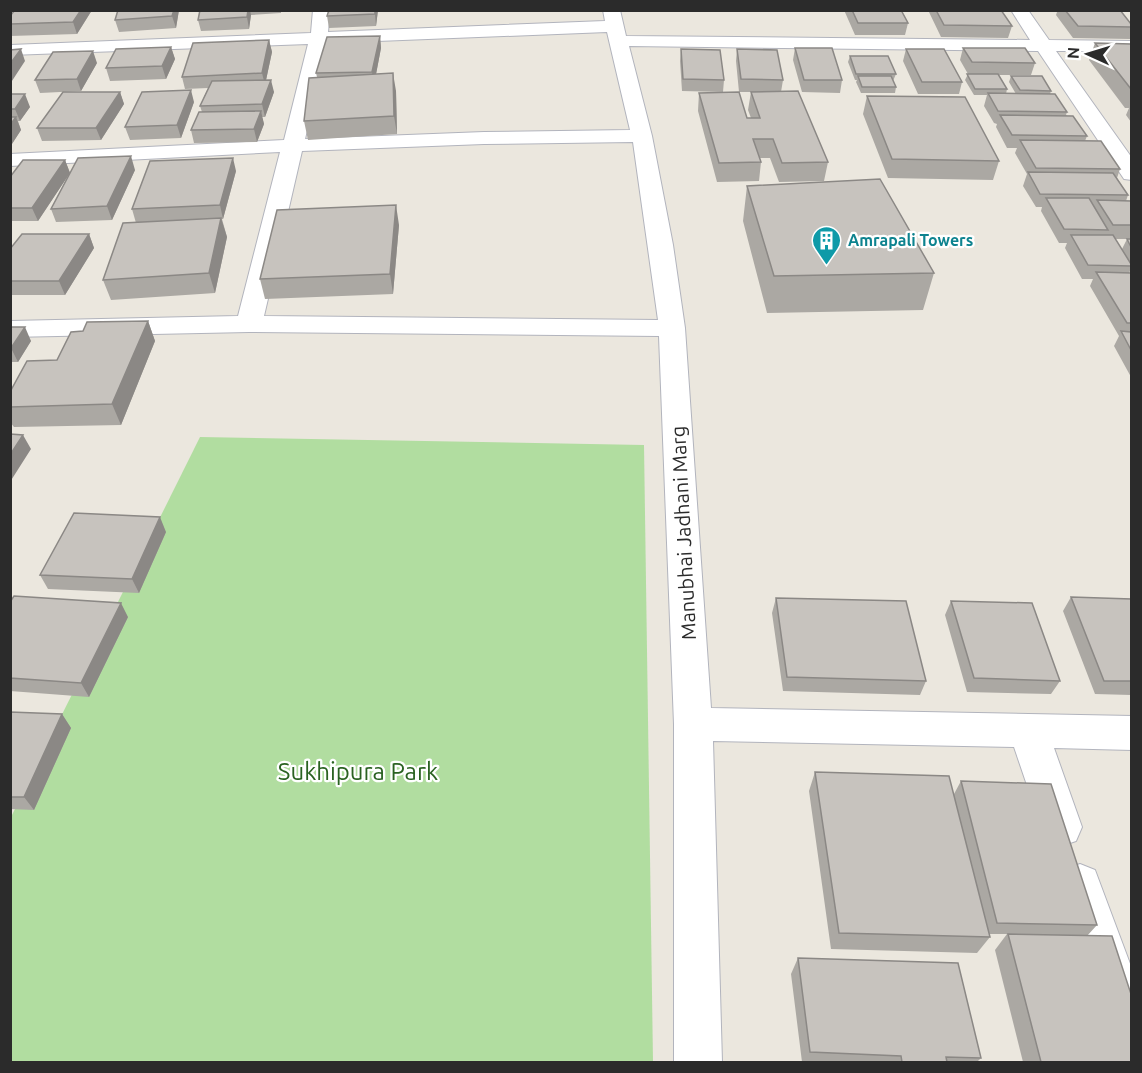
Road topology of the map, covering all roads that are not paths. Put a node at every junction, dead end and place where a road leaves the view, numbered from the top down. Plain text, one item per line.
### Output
1 (322, 10) edge
2 (1019, 10) edge
3 (615, 26) edge
4 (319, 37) junction
5 (1045, 46) junction
6 (1131, 46) edge
7 (10, 50) edge
8 (642, 135) junction
9 (292, 146) junction
10 (10, 160) edge
11 (1131, 174) edge
12 (249, 324) junction
13 (672, 328) junction
14 (10, 329) edge
15 (693, 724) junction
16 (1028, 731) junction
17 (1131, 733) edge
18 (1131, 1039) edge
19 (698, 1062) edge

1 - 4 street
2 - 5 street
3 - 4 street
3 - 5 street
3 - 8 street, Manubhai Jadhani Marg
4 - 7 street
4 - 9 street
5 - 6 street
5 - 11 street
8 - 9 street
8 - 13 street, Manubhai Jadhani Marg
9 - 10 street
9 - 12 street
12 - 13 street
12 - 14 street
13 - 15 street, Manubhai Jadhani Marg
15 - 16 street
15 - 19 street, Manubhai Jadhani Marg
16 - 17 street
16 - 18 street

